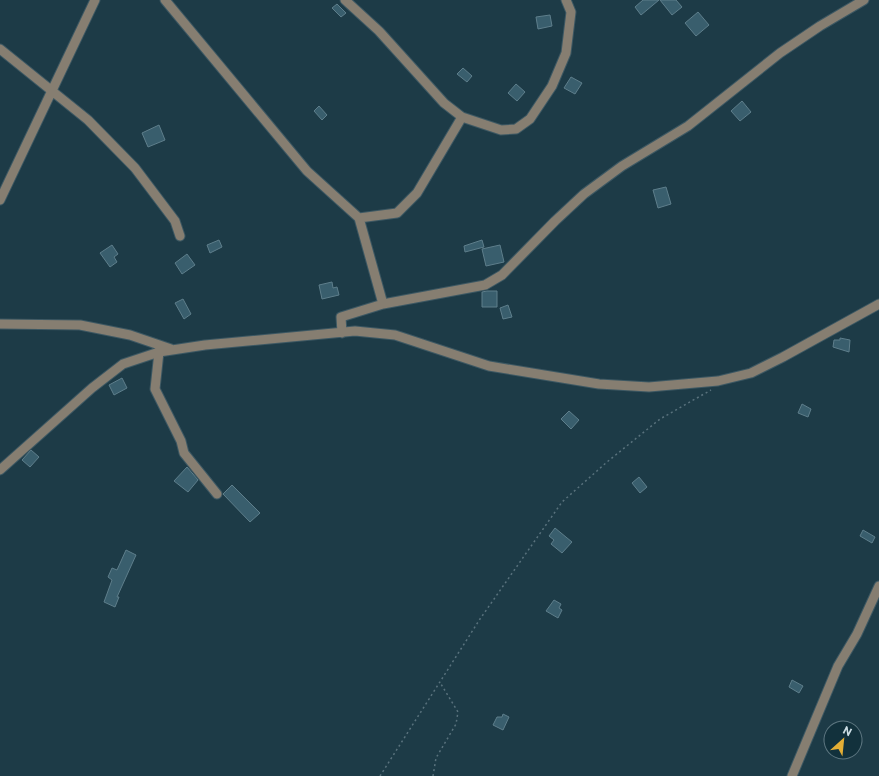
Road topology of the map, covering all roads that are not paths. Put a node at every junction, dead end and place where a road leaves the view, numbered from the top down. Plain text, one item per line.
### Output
1 (95, 0) edge
2 (165, 0) edge
3 (345, 0) edge
4 (566, 0) edge
5 (864, 0) edge
6 (0, 49) edge
7 (51, 92) junction
8 (462, 117) junction
9 (0, 200) edge
10 (359, 218) junction
11 (180, 236) dead end
12 (383, 304) junction
13 (879, 304) edge
14 (0, 324) edge
15 (342, 333) junction
16 (174, 350) junction
17 (159, 352) junction
18 (0, 470) edge
19 (217, 494) dead end
20 (879, 586) edge
21 (792, 776) edge

1 - 7 street
2 - 10 street
3 - 8 street
4 - 8 street
5 - 12 street
6 - 7 street
7 - 9 street
7 - 11 street
8 - 10 street
10 - 12 street
12 - 15 street
13 - 15 street
14 - 16 street
15 - 16 street
16 - 17 street
17 - 18 street
17 - 19 street
20 - 21 street

